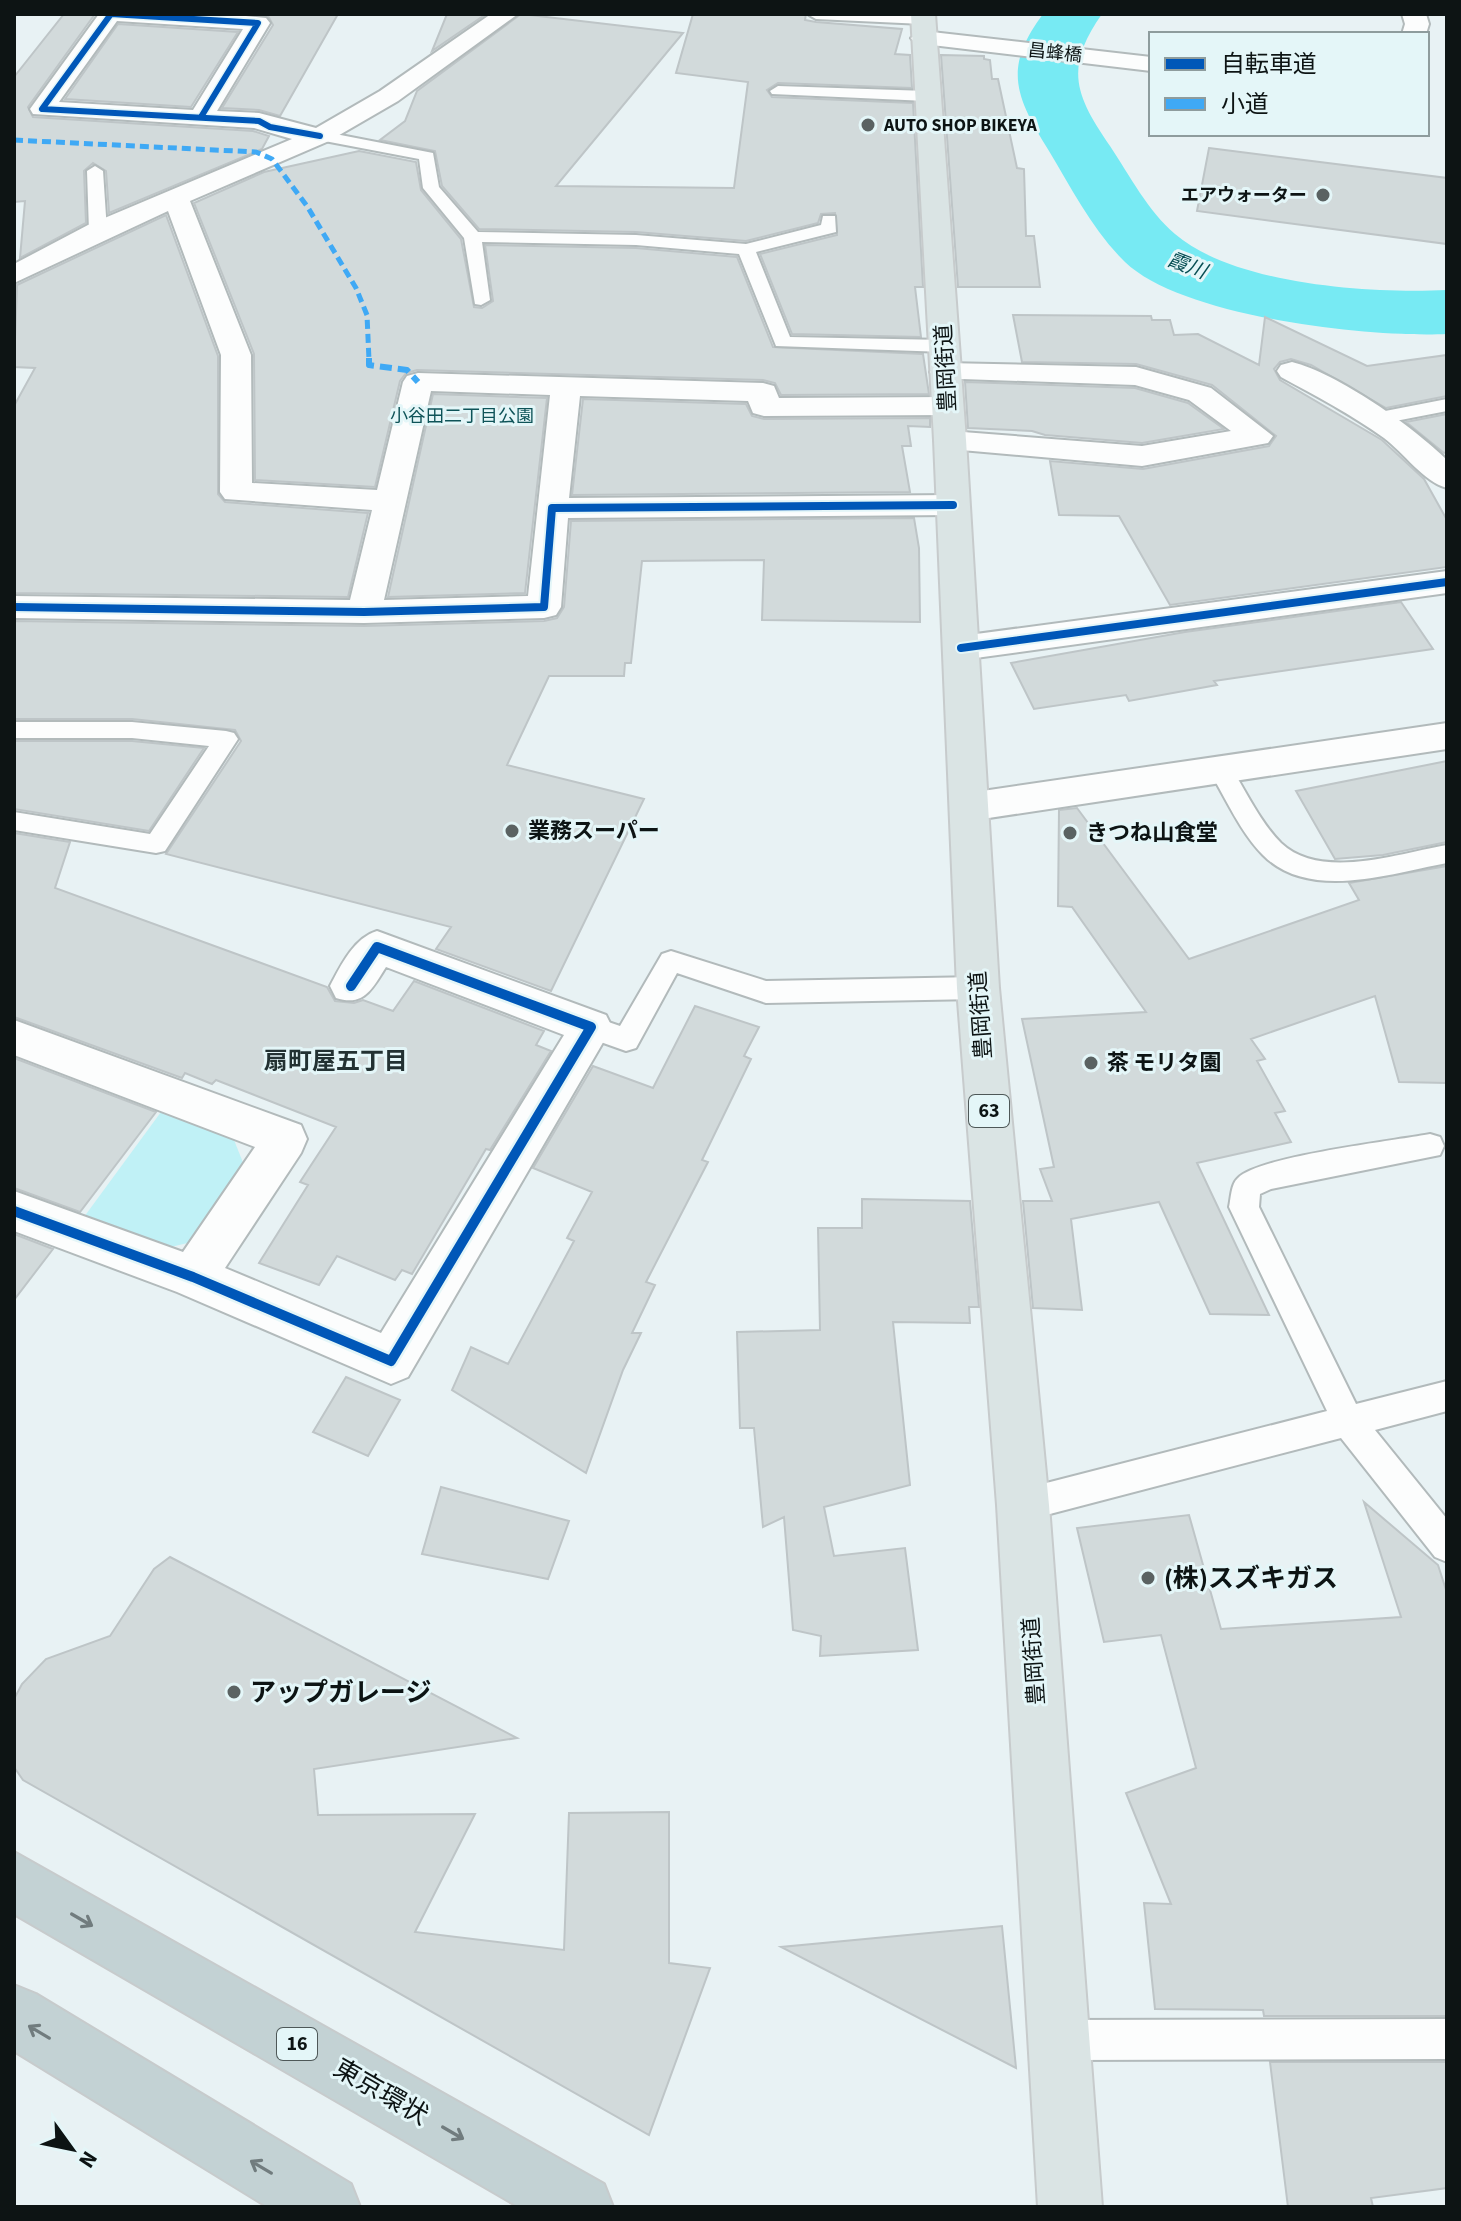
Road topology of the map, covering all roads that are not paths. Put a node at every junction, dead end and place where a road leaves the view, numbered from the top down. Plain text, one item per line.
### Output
1 (506, 14) edge
2 (816, 15) edge
3 (923, 24) edge
4 (1149, 64) edge
5 (778, 91) dead end
6 (927, 96) junction
7 (201, 117) junction
8 (320, 136) junction
9 (95, 171) dead end
10 (176, 198) junction
11 (829, 220) dead end
12 (98, 231) junction
13 (473, 237) junction
14 (746, 249) junction
15 (14, 275) edge
16 (481, 300) dead end
17 (1292, 371) dead end
18 (566, 387) junction
19 (947, 391) junction
20 (1447, 405) edge
21 (1380, 418) junction
22 (1447, 478) edge
23 (391, 501) junction
24 (953, 505) junction
25 (552, 508) junction
26 (1447, 582) edge
27 (14, 607) edge
28 (364, 612) junction
29 (961, 648) junction
30 (14, 730) edge
31 (1447, 736) edge
32 (1222, 772) junction
33 (969, 807) junction
34 (14, 821) edge
35 (1447, 854) edge
36 (351, 986) dead end
37 (978, 988) junction
38 (591, 1027) junction
39 (14, 1037) edge
40 (1430, 1146) dead end
41 (14, 1211) edge
42 (193, 1277) junction
43 (1447, 1396) edge
44 (1349, 1423) junction
45 (1023, 1505) junction
46 (1447, 1545) edge
47 (14, 1881) edge
48 (14, 2016) edge
49 (1447, 2039) edge
50 (1062, 2040) junction
51 (328, 2207) edge
52 (581, 2207) edge
53 (1070, 2207) edge

1 - 8 street
2 - 3 lane
3 - 4 street, 昌蜂橋
3 - 6 main road, 豊岡街道 / 63
5 - 6 lane
6 - 19 main road, 豊岡街道 / 63
7 - 7 street
7 - 8 street
8 - 10 street
8 - 13 lane
9 - 12 lane
10 - 12 street
10 - 23 street
11 - 14 lane
12 - 15 street
13 - 14 lane
13 - 16 lane
14 - 19 lane
17 - 21 street
18 - 19 street
18 - 23 street
18 - 25 street
19 - 19 street
19 - 24 main road, 豊岡街道 / 63
20 - 21 lane
21 - 22 street
23 - 28 street
24 - 25 street
24 - 29 main road, 豊岡街道 / 63
25 - 28 street
26 - 29 street
27 - 28 street
29 - 33 main road, 豊岡街道 / 63
30 - 34 lane
31 - 32 street
32 - 33 street
32 - 35 lane
33 - 37 main road, 豊岡街道 / 63
36 - 38 street
37 - 38 lane
37 - 45 main road, 豊岡街道 / 63
38 - 42 street
39 - 42 street
40 - 44 lane
41 - 42 street
43 - 44 lane
44 - 45 lane
44 - 46 lane
45 - 50 main road, 豊岡街道 / 63
47 -> 52 highway, 東京環状 / 16
51 -> 48 highway
49 - 50 lane
50 - 53 main road, 豊岡街道 / 63

